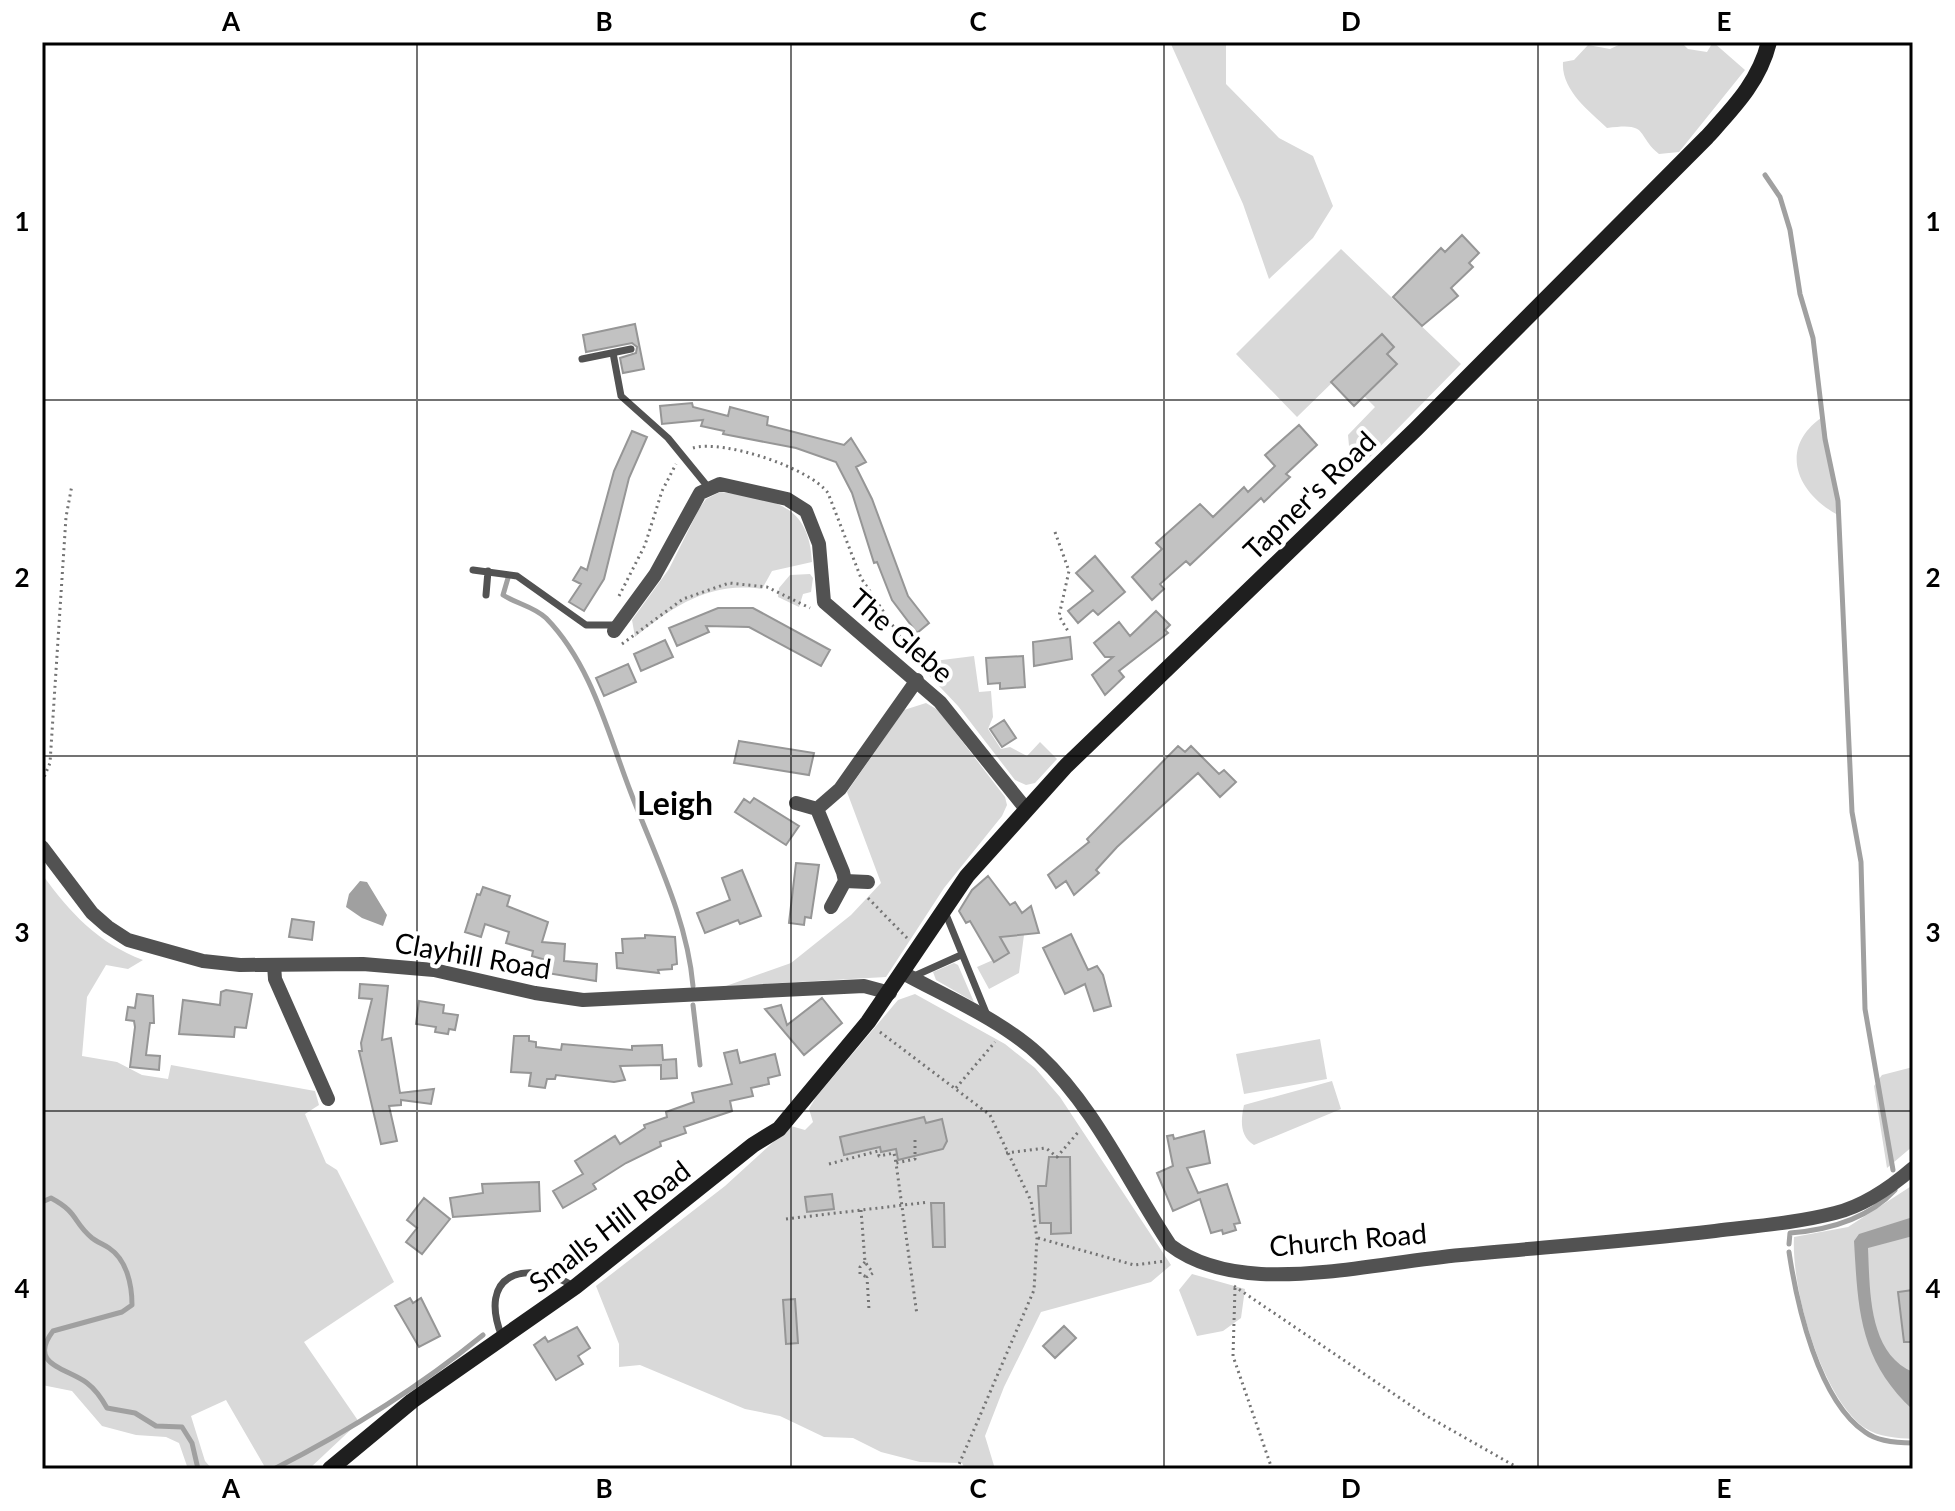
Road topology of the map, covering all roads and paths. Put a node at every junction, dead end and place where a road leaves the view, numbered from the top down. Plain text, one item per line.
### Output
1 (1769, 42) edge
2 (631, 349) dead end
3 (613, 353) junction
4 (582, 359) dead end
5 (684, 455) junction
6 (72, 485) dead end
7 (708, 487) junction
8 (1055, 532) dead end
9 (473, 570) dead end
10 (488, 571) junction
11 (486, 595) dead end
12 (824, 602) junction
13 (1068, 631) dead end
14 (612, 632) junction
15 (917, 680) junction
16 (42, 782) edge
17 (796, 803) dead end
18 (817, 809) junction
19 (1026, 809) junction
20 (42, 847) edge
21 (848, 881) junction
22 (868, 882) dead end
23 (831, 907) dead end
24 (944, 910) junction
25 (918, 951) junction
26 (961, 955) junction
27 (274, 965) junction
28 (907, 975) junction
29 (890, 993) junction
30 (989, 1021) junction
31 (868, 1022) junction
32 (1006, 1030) junction
33 (955, 1089) junction
34 (328, 1099) dead end
35 (1093, 1121) junction
36 (915, 1140) dead end
37 (1006, 1153) junction
38 (896, 1163) junction
39 (829, 1164) dead end
40 (1913, 1168) edge
41 (929, 1202) dead end
42 (902, 1206) junction
43 (861, 1210) junction
44 (786, 1219) dead end
45 (1037, 1238) junction
46 (1185, 1257) junction
47 (865, 1262) junction
48 (1222, 1268) junction
49 (867, 1277) junction
50 (575, 1287) junction
51 (1235, 1288) junction
52 (869, 1310) dead end
53 (917, 1315) dead end
54 (503, 1339) junction
55 (330, 1469) edge
56 (957, 1469) edge
57 (1272, 1469) edge
58 (1520, 1469) edge

1 - 19 street, Tapner's Road
2 - 3 lane
3 - 4 lane
3 - 5 lane
5 - 7 lane
5 - 14 path
5 - 15 path
6 - 16 path
7 - 12 street, The Glebe
7 - 14 street
8 - 13 path
9 - 10 lane
10 - 11 lane
10 - 14 lane
12 - 14 path
12 - 15 street, The Glebe
15 - 18 street
15 - 19 street, The Glebe
17 - 18 street
18 - 21 street
19 - 24 street, Tapner's Road
20 - 27 street, Clayhill Road
21 - 22 street
21 - 23 street
21 - 25 path
24 - 25 street, Tapner's Road
24 - 26 lane
25 - 28 street, Tapner's Road
26 - 28 lane
26 - 30 lane
27 - 29 street, Clayhill Road
27 - 34 street
28 - 29 street, Tapner's Road
28 - 30 street
29 - 31 street, Smalls Hill Road
30 - 32 street
31 - 33 path
31 - 50 street, Smalls Hill Road
32 - 33 path
32 - 35 street
33 - 37 path
35 - 37 path
35 - 46 street
36 - 38 path
37 - 45 path
38 - 39 path
38 - 42 path
40 - 48 street, Church Road
41 - 42 path
42 - 43 path
42 - 53 path
43 - 44 path
43 - 47 path
45 - 46 path
45 - 56 path
46 - 48 street, Church Road
47 - 49 path
47 - 49 path
48 - 51 path
49 - 52 path
50 - 54 street, Smalls Hill Road
50 - 54 lane
51 - 57 path
51 - 58 path
54 - 55 street, Smalls Hill Road

